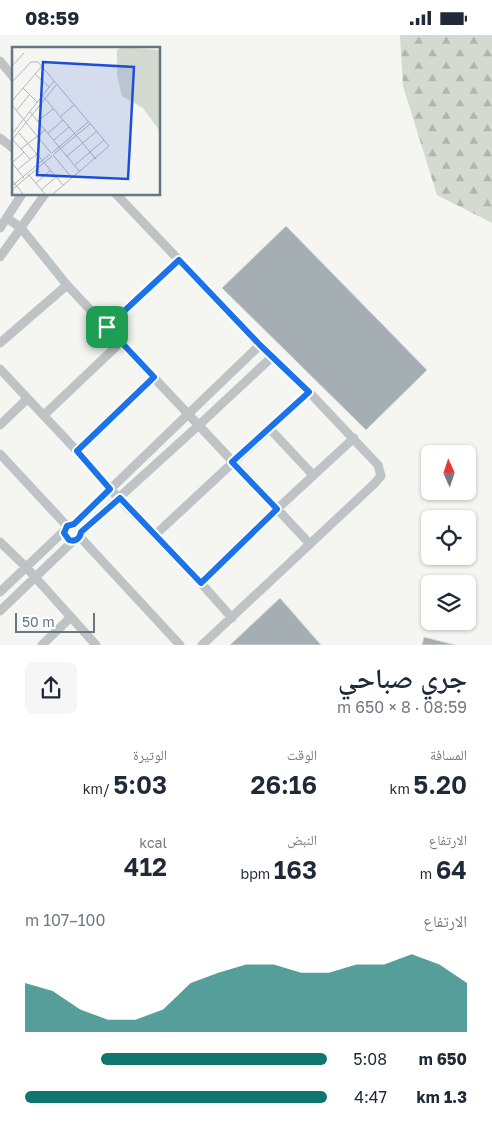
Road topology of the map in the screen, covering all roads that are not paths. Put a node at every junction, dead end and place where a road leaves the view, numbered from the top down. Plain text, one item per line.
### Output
1 (0, 61) edge
2 (12, 76) edge
3 (0, 138) edge
4 (12, 147) edge
5 (21, 195) edge
6 (44, 195) edge
7 (117, 195) edge
8 (7, 218) junction
9 (0, 228) edge
10 (21, 228) junction
11 (0, 257) edge
12 (179, 260) junction
13 (68, 285) junction
14 (107, 327) junction
15 (122, 342) junction
16 (0, 343) edge
17 (260, 345) junction
18 (272, 357) junction
19 (0, 369) edge
20 (154, 377) junction
21 (309, 392) junction
22 (27, 399) junction
23 (44, 415) junction
24 (189, 415) junction
25 (0, 425) edge
26 (199, 425) junction
27 (269, 428) junction
28 (354, 438) junction
29 (77, 451) junction
30 (0, 454) edge
31 (232, 462) junction
32 (313, 475) junction
33 (110, 489) junction
34 (120, 498) junction
35 (277, 509) junction
36 (68, 527) junction
37 (155, 535) junction
38 (78, 537) junction
39 (0, 542) edge
40 (310, 544) junction
41 (26, 567) junction
42 (35, 577) junction
43 (201, 583) junction
44 (0, 592) edge
45 (0, 611) edge
46 (71, 617) junction
47 (232, 618) junction
48 (42, 645) edge
49 (96, 645) edge
50 (180, 645) edge
51 (202, 645) edge

1 - 2 street
3 - 4 street
5 - 8 street
6 - 10 street
7 - 12 street
8 - 9 street
8 - 10 street
10 - 11 street
10 - 13 street
12 - 14 street
12 - 17 street
13 - 14 street
13 - 16 street
14 - 15 street
15 - 20 street
15 - 23 street
17 - 18 street
17 - 24 street
18 - 21 street
18 - 26 street
19 - 22 street
20 - 24 street
20 - 29 street
21 - 27 street
21 - 28 street
22 - 23 street
22 - 25 street
23 - 29 street
24 - 26 street
24 - 33 street
26 - 31 street
26 - 34 street
27 - 31 street
27 - 32 street
28 - 32 street
28 - 40 street
29 - 33 street
30 - 36 street
31 - 35 street
31 - 37 street
32 - 35 street
33 - 34 street
33 - 36 street
34 - 37 street
34 - 38 street
35 - 40 street
35 - 43 street
36 - 38 street
36 - 38 street
36 - 41 street
37 - 43 street
38 - 42 street
38 - 50 street
39 - 41 street
40 - 47 street
41 - 42 street
41 - 44 street
42 - 45 street
42 - 46 street
43 - 47 street
46 - 48 street
46 - 49 street
47 - 51 street

